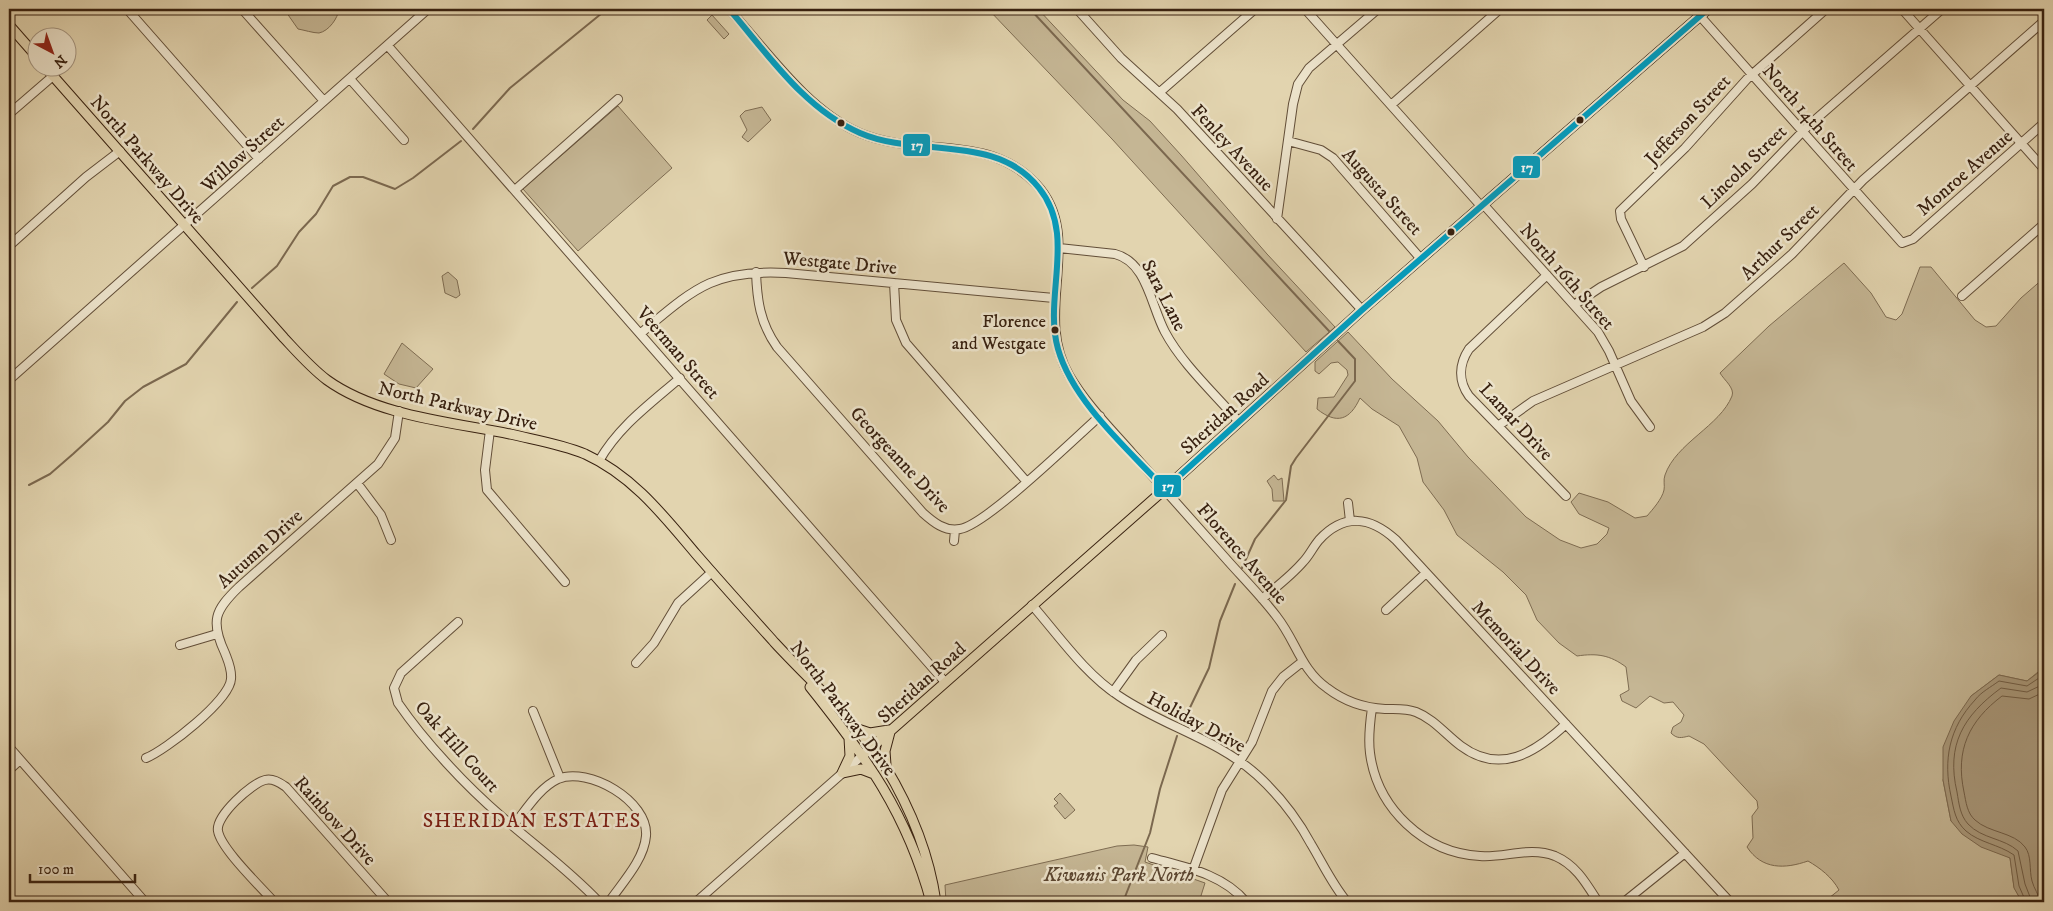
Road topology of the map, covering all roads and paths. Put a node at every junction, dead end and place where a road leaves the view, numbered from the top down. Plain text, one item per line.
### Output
1 (127, 9) edge
2 (242, 9) edge
3 (428, 9) edge
4 (729, 9) edge
5 (1077, 9) edge
6 (1255, 9) edge
7 (1305, 9) edge
8 (1378, 9) edge
9 (1500, 9) edge
10 (1708, 9) edge
11 (1826, 9) edge
12 (1902, 9) edge
13 (1942, 9) edge
14 (1697, 12) edge
15 (2044, 21) edge
16 (9, 26) edge
17 (1919, 28) junction
18 (1336, 45) junction
19 (388, 46) junction
20 (28, 47) edge
21 (1751, 74) junction
22 (51, 78) edge
23 (55, 78) edge
24 (350, 79) junction
25 (1970, 86) junction
26 (1160, 92) junction
27 (618, 98) dead end
28 (324, 101) junction
29 (1391, 105) junction
30 (9, 114) edge
31 (2044, 123) edge
32 (1802, 132) junction
33 (404, 140) dead end
34 (1288, 141) junction
35 (2021, 143) junction
36 (120, 151) junction
37 (259, 159) junction
38 (2044, 169) edge
39 (515, 190) junction
40 (1853, 190) junction
41 (1482, 205) junction
42 (1277, 219) junction
43 (2044, 224) edge
44 (184, 225) junction
45 (1904, 244) joint
46 (9, 246) edge
47 (1059, 248) junction
48 (1421, 259) junction
49 (1644, 267) junction
50 (756, 272) junction
51 (1547, 276) junction
52 (894, 283) junction
53 (1962, 296) dead end
54 (1054, 298) junction
55 (1574, 305) junction
56 (1362, 310) junction
57 (641, 333) junction
58 (1616, 366) junction
59 (680, 378) junction
60 (9, 380) edge
61 (399, 411) junction
62 (1100, 416) junction
63 (1239, 422) junction
64 (1498, 426) junction
65 (1650, 427) dead end
66 (490, 430) junction
67 (599, 461) junction
68 (1026, 481) junction
69 (357, 483) junction
70 (1164, 489) junction
71 (1566, 496) dead end
72 (1348, 503) dead end
73 (1350, 521) junction
74 (955, 530) junction
75 (391, 540) dead end
76 (954, 541) dead end
77 (712, 572) junction
78 (1426, 573) junction
79 (565, 582) dead end
80 (1262, 599) junction
81 (1032, 605) junction
82 (1386, 610) dead end
83 (458, 622) dead end
84 (217, 634) junction
85 (1162, 635) dead end
86 (776, 644) junction
87 (180, 645) dead end
88 (1302, 662) junction
89 (636, 663) dead end
90 (945, 682) junction
91 (1113, 692) junction
92 (1372, 708) junction
93 (533, 711) dead end
94 (1566, 724) junction
95 (856, 729) junction
96 (892, 729) junction
97 (849, 736) junction
98 (9, 747) edge
99 (871, 748) junction
100 (863, 754) junction
101 (146, 758) dead end
102 (20, 760) junction
103 (1240, 761) junction
104 (9, 770) edge
105 (887, 770) junction
106 (842, 773) junction
107 (877, 776) junction
108 (560, 778) junction
109 (513, 826) junction
110 (1685, 853) junction
111 (1152, 858) dead end
112 (1193, 870) junction
113 (145, 902) edge
114 (274, 902) edge
115 (388, 902) edge
116 (599, 902) edge
117 (609, 902) edge
118 (696, 902) edge
119 (931, 902) edge
120 (936, 902) edge
121 (1246, 902) edge
122 (1347, 902) edge
123 (1598, 902) edge
124 (1624, 902) edge
125 (1730, 902) edge

1 - 37 street
2 - 28 street
3 - 19 street, Willow Street
4 - 47 street, Florence Avenue
5 - 26 street, Fenley Avenue
6 - 26 street
7 - 18 street, North 16th Street
8 - 18 street
9 - 29 street
10 - 14 main road, Sheridan Road
11 - 21 street, Jefferson Street
12 - 17 street
13 - 17 street, Lincoln Street
14 - 21 street, North 14th Street
14 - 41 main road, Sheridan Road
15 - 25 street, Arthur Street
16 - 20 main road
17 - 25 street
17 - 32 street, Lincoln Street
18 - 29 street, North 16th Street
18 - 34 street
19 - 24 street, Willow Street
19 - 39 street, Veerman Street
21 - 32 street, North 14th Street
21 - 49 street, Jefferson Street
22 - 30 street
23 - 36 main road, North Parkway Drive
24 - 28 street, Willow Street
24 - 33 street
25 - 35 street
25 - 40 street, Arthur Street
26 - 42 street, Fenley Avenue
27 - 39 street
28 - 37 street, Willow Street
29 - 41 street, North 16th Street
31 - 35 street, Monroe Avenue
32 - 40 street, North 14th Street
32 - 49 street, Lincoln Street
34 - 42 street
34 - 48 street, Augusta Street
35 - 38 street
35 - 45 street, Monroe Avenue
36 - 44 main road, North Parkway Drive
36 - 46 street
37 - 44 street, Willow Street
39 - 57 street, Veerman Street
40 - 45 street, North 14th Street
40 - 58 street, Arthur Street
41 - 48 main road, Sheridan Road
41 - 51 street, North 16th Street
42 - 56 street, Fenley Avenue
43 - 53 street
44 - 60 street, Willow Street
44 - 61 main road, North Parkway Drive
47 - 54 street, Florence Avenue
47 - 63 street, Sara Lane
48 - 56 main road, Sheridan Road
49 - 55 street, Lincoln Street
50 - 52 street, Westgate Drive
50 - 57 street, Westgate Drive
50 - 74 street, Georgeanne Drive
51 - 55 street, North 16th Street
51 - 64 street, Lamar Drive
52 - 54 street, Westgate Drive
52 - 68 street
54 - 62 street, Florence Avenue
55 - 58 street, North 16th Street
56 - 63 main road, Sheridan Road
57 - 59 street, Veerman Street
58 - 64 street, Arthur Street
58 - 65 street, North 16th Street
59 - 67 street
59 - 90 street, Veerman Street
61 - 66 main road, North Parkway Drive
61 - 69 street, Autumn Drive
62 - 68 street, Georgeanne Drive
62 - 70 street, Florence Avenue
63 - 70 main road, Sheridan Road
64 - 71 street, Lamar Drive
66 - 67 main road, North Parkway Drive
66 - 79 street
67 - 77 main road, North Parkway Drive
68 - 74 street, Georgeanne Drive
69 - 75 street
69 - 84 street, Autumn Drive
70 - 80 street, Florence Avenue
70 - 81 main road, Sheridan Road
72 - 73 street
73 - 78 street, Memorial Drive
73 - 80 street
74 - 76 street
77 - 86 main road, North Parkway Drive
77 - 89 street
78 - 82 street
78 - 94 street, Memorial Drive
80 - 88 street, Florence Avenue
81 - 90 main road, Sheridan Road
81 - 91 street, Holiday Drive
83 - 109 street, Oak Hill Court
84 - 87 street
84 - 101 street, Autumn Drive
85 - 91 street
86 - 95 main road, North Parkway Drive
86 - 97 main road, North Parkway Drive
88 - 92 street, Florence Avenue
88 - 103 street
90 - 96 main road, Sheridan Road
91 - 103 street, Holiday Drive
92 - 94 street, Florence Avenue
92 - 123 street
93 - 108 street
94 - 110 street, Memorial Drive
95 - 96 main road
95 - 99 main road, North Parkway Drive
96 - 99 main road, Sheridan Road
96 - 105 main road
97 - 100 main road, North Parkway Drive
97 - 106 main road
98 - 102 street
99 - 100 main road, Sheridan Road
99 - 105 main road, North Parkway Drive
100 - 106 street, Sheridan Road
100 - 107 main road, North Parkway Drive
102 - 104 street
102 - 113 street
103 - 112 street
103 - 122 street, Holiday Drive
105 - 120 main road, North Parkway Drive
106 - 107 main road
106 - 118 street, Sheridan Road
107 - 119 main road, North Parkway Drive
108 - 109 street
108 - 117 street
109 - 116 street, Oak Hill Court
110 - 124 street
110 - 125 street, Memorial Drive
111 - 112 street
112 - 121 street
114 - 115 street, Rainbow Drive

